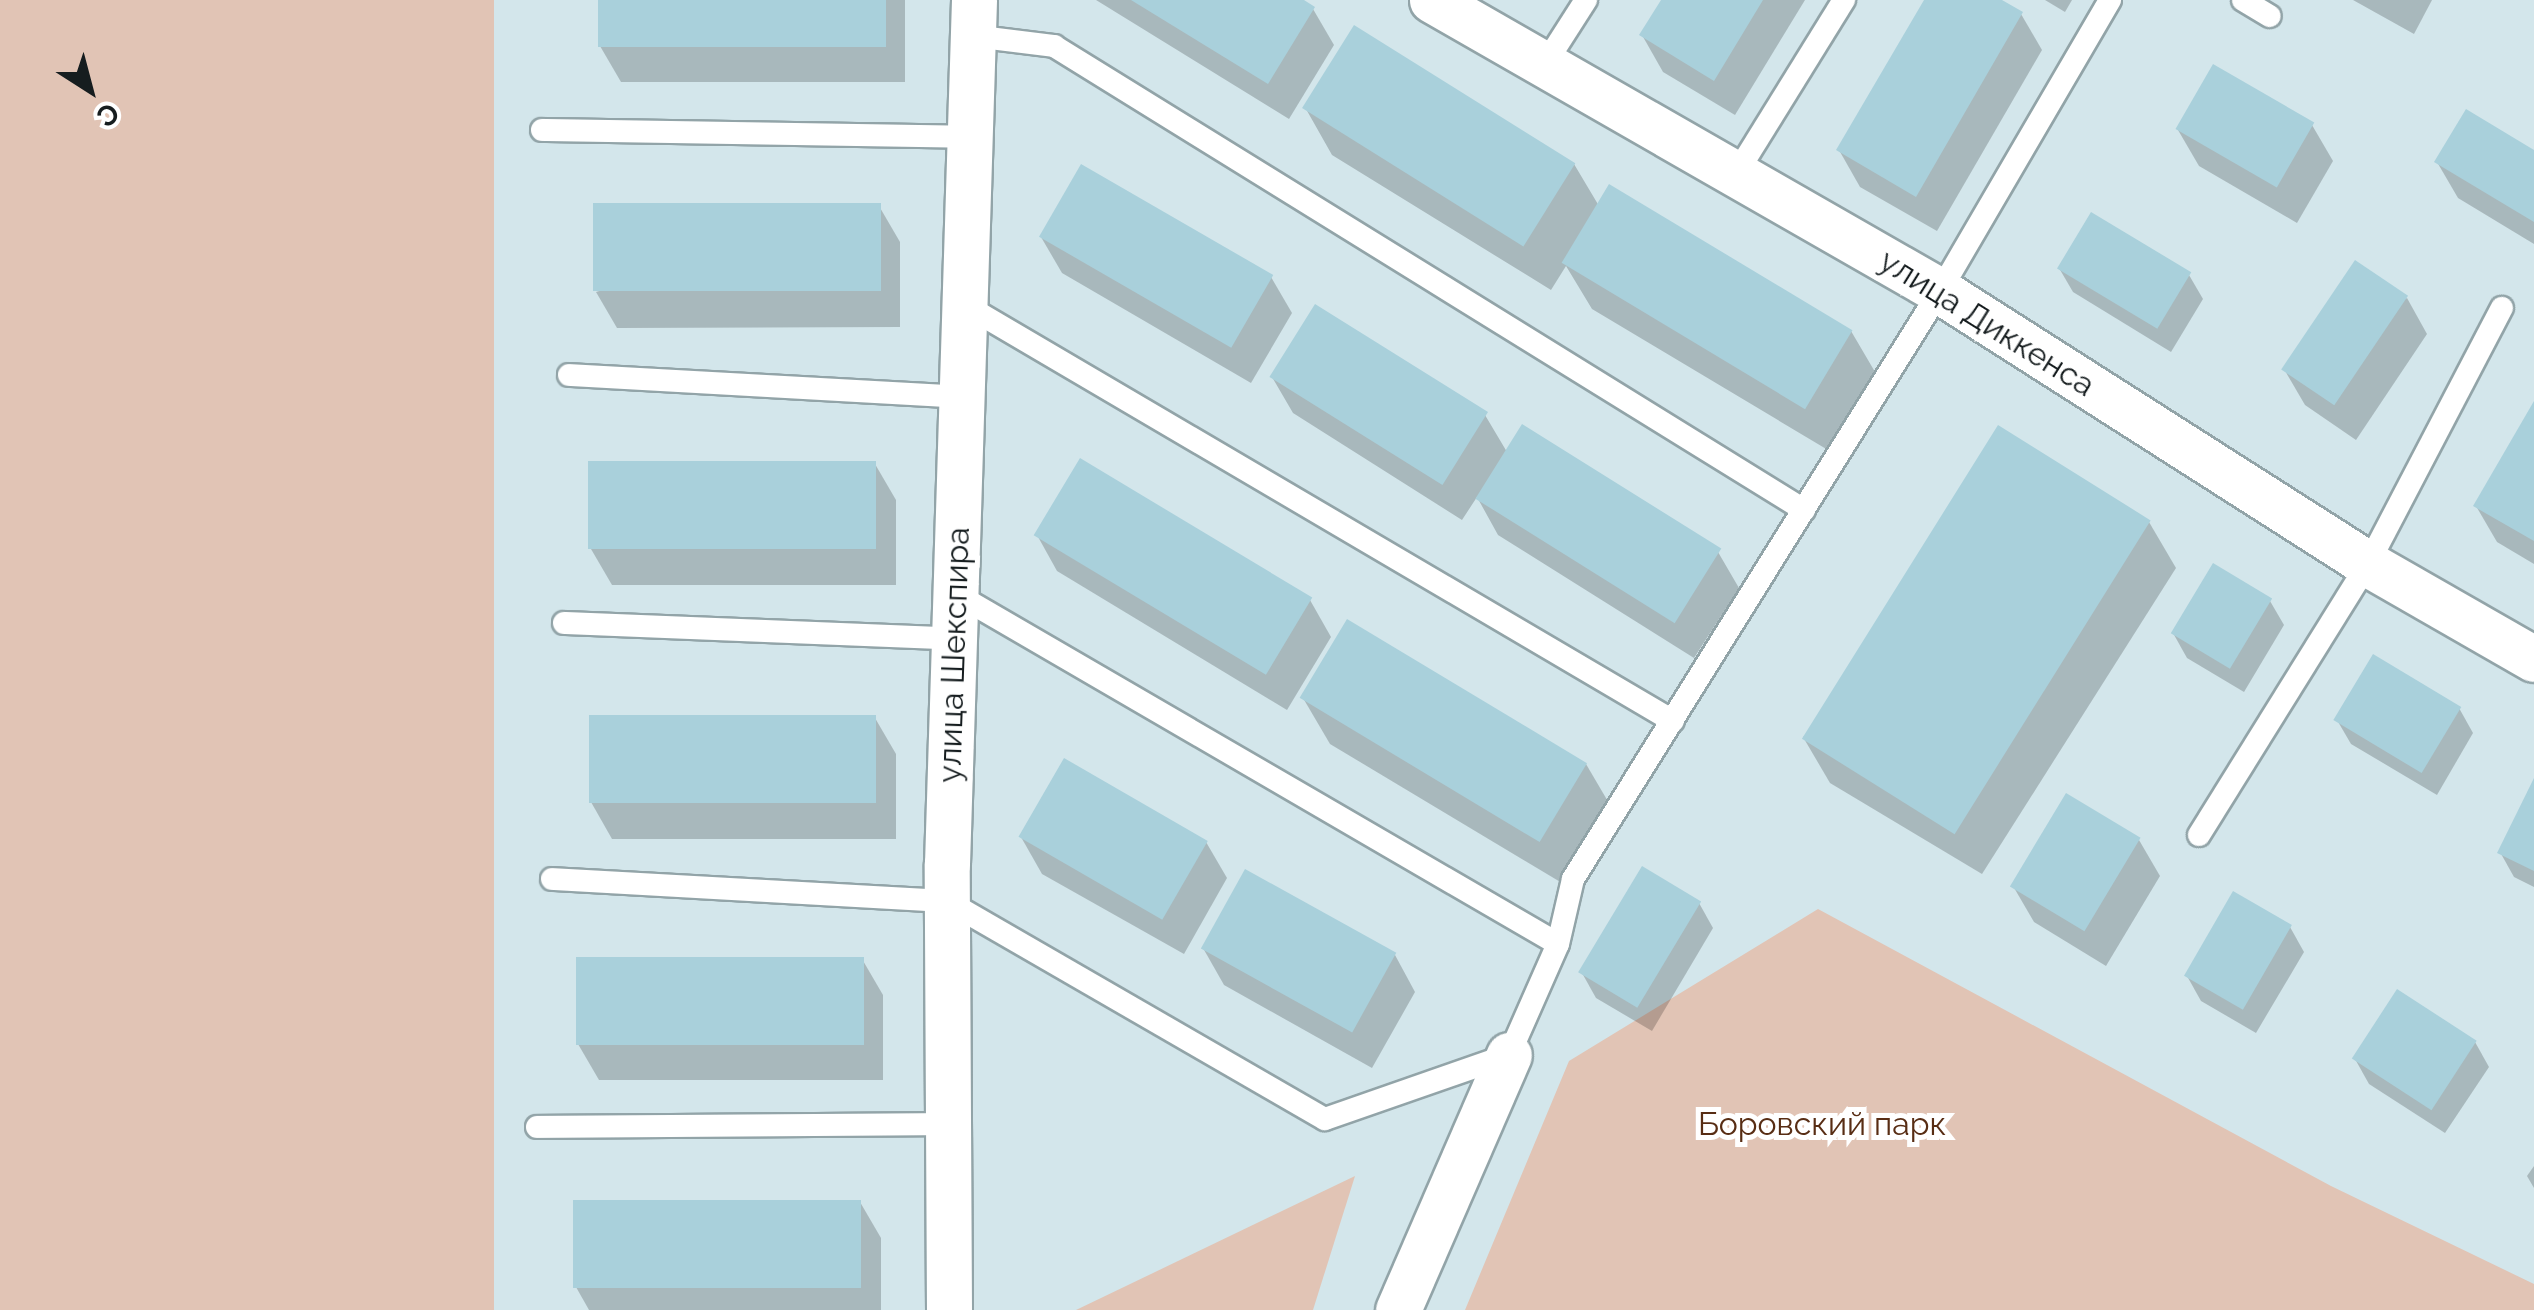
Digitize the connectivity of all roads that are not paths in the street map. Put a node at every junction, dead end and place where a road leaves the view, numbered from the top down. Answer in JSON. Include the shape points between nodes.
{"nodes":[{"id":1,"x":1432,"y":0,"type":"edge"},
{"id":2,"x":1586,"y":0,"type":"edge"},
{"id":3,"x":1844,"y":0,"type":"edge"},
{"id":4,"x":2110,"y":0,"type":"edge"},
{"id":5,"x":2243,"y":0,"type":"edge"},
{"id":6,"x":2270,"y":16,"type":"dead end"},
{"id":7,"x":974,"y":18,"type":"edge"},
{"id":8,"x":1545,"y":64,"type":"junction"},
{"id":9,"x":542,"y":130,"type":"dead end"},
{"id":10,"x":970,"y":137,"type":"junction"},
{"id":11,"x":1736,"y":174,"type":"junction"},
{"id":12,"x":1940,"y":290,"type":"junction"},
{"id":13,"x":965,"y":305,"type":"junction"},
{"id":14,"x":2502,"y":308,"type":"dead end"},
{"id":15,"x":570,"y":375,"type":"dead end"},
{"id":16,"x":962,"y":398,"type":"junction"},
{"id":17,"x":1804,"y":510,"type":"junction"},
{"id":18,"x":2368,"y":564,"type":"junction"},
{"id":19,"x":956,"y":594,"type":"junction"},
{"id":20,"x":564,"y":623,"type":"dead end"},
{"id":21,"x":954,"y":639,"type":"junction"},
{"id":22,"x":2534,"y":659,"type":"edge"},
{"id":23,"x":1673,"y":720,"type":"junction"},
{"id":24,"x":2198,"y":835,"type":"dead end"},
{"id":25,"x":552,"y":879,"type":"dead end"},
{"id":26,"x":947,"y":900,"type":"junction"},
{"id":27,"x":1558,"y":944,"type":"junction"},
{"id":28,"x":1508,"y":1055,"type":"junction"},
{"id":29,"x":948,"y":1124,"type":"junction"},
{"id":30,"x":538,"y":1127,"type":"dead end"},
{"id":31,"x":949,"y":1310,"type":"edge"},
{"id":32,"x":1398,"y":1310,"type":"edge"}],
"edges":[{"from":1,"to":8,"type":"street","name":"улица Диккенса"},
{"from":2,"to":8,"type":"lane"},
{"from":3,"to":11,"type":"lane"},
{"from":4,"to":12,"type":"lane"},
{"from":5,"to":6,"type":"lane"},
{"from":7,"to":10,"type":"street","name":"улица Шекспира"},
{"from":7,"to":17,"type":"lane","via":[[1054,46]]},
{"from":8,"to":11,"type":"street","name":"улица Диккенса"},
{"from":9,"to":10,"type":"lane"},
{"from":10,"to":13,"type":"street","name":"улица Шекспира"},
{"from":11,"to":12,"type":"street","name":"улица Диккенса"},
{"from":12,"to":17,"type":"lane"},
{"from":12,"to":18,"type":"street","name":"улица Диккенса"},
{"from":13,"to":16,"type":"street","name":"улица Шекспира"},
{"from":13,"to":23,"type":"lane"},
{"from":14,"to":18,"type":"lane"},
{"from":15,"to":16,"type":"lane"},
{"from":16,"to":19,"type":"street","name":"улица Шекспира"},
{"from":17,"to":23,"type":"lane"},
{"from":18,"to":22,"type":"street","name":"улица Диккенса"},
{"from":18,"to":24,"type":"lane"},
{"from":19,"to":21,"type":"street","name":"улица Шекспира"},
{"from":19,"to":27,"type":"lane"},
{"from":20,"to":21,"type":"lane"},
{"from":21,"to":26,"type":"street","name":"улица Шекспира"},
{"from":23,"to":27,"type":"lane","via":[[1574,879]]},
{"from":25,"to":26,"type":"lane"},
{"from":26,"to":28,"type":"lane","via":[[1325,1119]]},
{"from":26,"to":29,"type":"street","name":"улица Шекспира"},
{"from":27,"to":28,"type":"lane"},
{"from":28,"to":32,"type":"street"},
{"from":29,"to":30,"type":"lane"},
{"from":29,"to":31,"type":"street","name":"улица Шекспира"}]}
